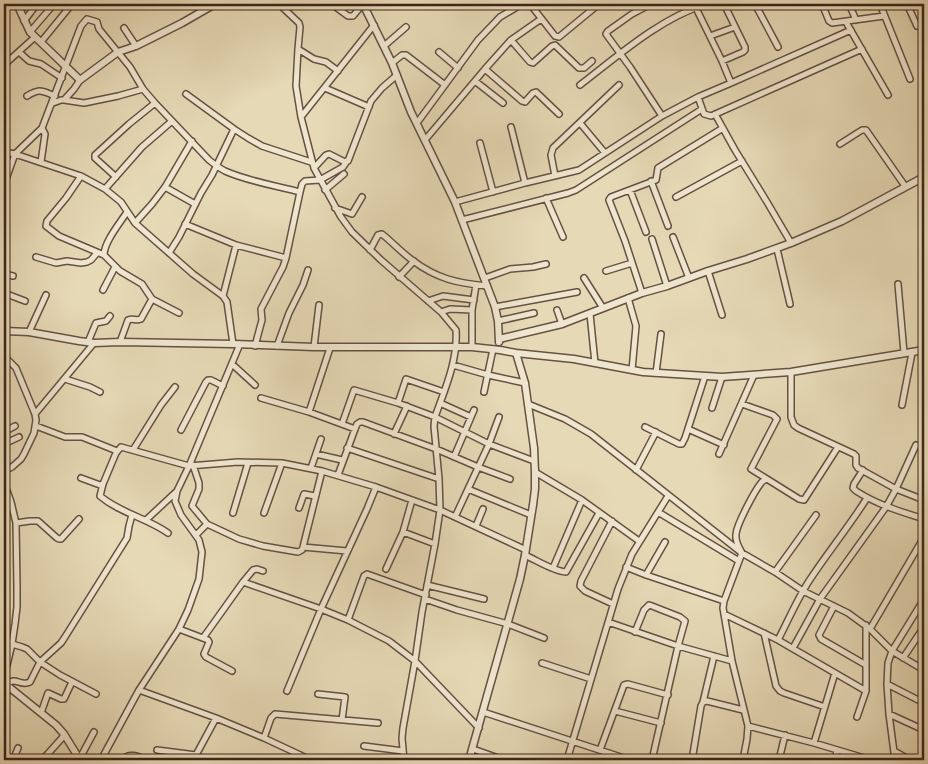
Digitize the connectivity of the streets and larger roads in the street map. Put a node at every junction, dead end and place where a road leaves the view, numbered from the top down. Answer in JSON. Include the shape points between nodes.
{"nodes":[{"id":1,"x":7,"y":4,"type":"edge"},
{"id":2,"x":17,"y":4,"type":"edge"},
{"id":3,"x":37,"y":4,"type":"edge"},
{"id":4,"x":54,"y":4,"type":"edge"},
{"id":5,"x":72,"y":4,"type":"edge"},
{"id":6,"x":215,"y":4,"type":"edge"},
{"id":7,"x":279,"y":4,"type":"edge"},
{"id":8,"x":363,"y":4,"type":"edge"},
{"id":9,"x":522,"y":4,"type":"edge"},
{"id":10,"x":530,"y":4,"type":"edge"},
{"id":11,"x":599,"y":4,"type":"edge"},
{"id":12,"x":651,"y":4,"type":"edge"},
{"id":13,"x":706,"y":4,"type":"edge"},
{"id":14,"x":724,"y":4,"type":"edge"},
{"id":15,"x":755,"y":4,"type":"edge"},
{"id":16,"x":822,"y":4,"type":"edge"},
{"id":17,"x":849,"y":4,"type":"edge"},
{"id":18,"x":880,"y":4,"type":"edge"},
{"id":19,"x":907,"y":4,"type":"edge"},
{"id":20,"x":694,"y":5,"type":"edge"},
{"id":21,"x":328,"y":6,"type":"dead end"},
{"id":22,"x":4,"y":9,"type":"edge"},
{"id":23,"x":884,"y":16,"type":"junction"},
{"id":24,"x":541,"y":18,"type":"junction"},
{"id":25,"x":24,"y":20,"type":"junction"},
{"id":26,"x":856,"y":20,"type":"junction"},
{"id":27,"x":846,"y":22,"type":"junction"},
{"id":28,"x":374,"y":25,"type":"junction"},
{"id":29,"x":917,"y":26,"type":"dead end"},
{"id":30,"x":406,"y":27,"type":"dead end"},
{"id":31,"x":735,"y":27,"type":"junction"},
{"id":32,"x":124,"y":28,"type":"dead end"},
{"id":33,"x":851,"y":30,"type":"junction"},
{"id":34,"x":30,"y":32,"type":"junction"},
{"id":35,"x":710,"y":36,"type":"junction"},
{"id":36,"x":38,"y":40,"type":"junction"},
{"id":37,"x":512,"y":40,"type":"junction"},
{"id":38,"x":136,"y":46,"type":"junction"},
{"id":39,"x":384,"y":46,"type":"junction"},
{"id":40,"x":778,"y":47,"type":"dead end"},
{"id":41,"x":298,"y":49,"type":"junction"},
{"id":42,"x":862,"y":49,"type":"junction"},
{"id":43,"x":19,"y":52,"type":"junction"},
{"id":44,"x":118,"y":52,"type":"junction"},
{"id":45,"x":439,"y":52,"type":"dead end"},
{"id":46,"x":620,"y":54,"type":"junction"},
{"id":47,"x":592,"y":60,"type":"dead end"},
{"id":48,"x":722,"y":61,"type":"junction"},
{"id":49,"x":392,"y":63,"type":"junction"},
{"id":50,"x":4,"y":65,"type":"edge"},
{"id":51,"x":66,"y":66,"type":"junction"},
{"id":52,"x":458,"y":68,"type":"junction"},
{"id":53,"x":484,"y":69,"type":"junction"},
{"id":54,"x":338,"y":71,"type":"junction"},
{"id":55,"x":397,"y":75,"type":"junction"},
{"id":56,"x":62,"y":78,"type":"junction"},
{"id":57,"x":910,"y":79,"type":"dead end"},
{"id":58,"x":80,"y":80,"type":"junction"},
{"id":59,"x":475,"y":81,"type":"junction"},
{"id":60,"x":731,"y":83,"type":"junction"},
{"id":61,"x":445,"y":85,"type":"junction"},
{"id":62,"x":580,"y":85,"type":"dead end"},
{"id":63,"x":618,"y":85,"type":"dead end"},
{"id":64,"x":325,"y":88,"type":"junction"},
{"id":65,"x":143,"y":89,"type":"junction"},
{"id":66,"x":186,"y":94,"type":"dead end"},
{"id":67,"x":888,"y":95,"type":"dead end"},
{"id":68,"x":27,"y":96,"type":"dead end"},
{"id":69,"x":55,"y":96,"type":"junction"},
{"id":70,"x":698,"y":97,"type":"junction"},
{"id":71,"x":64,"y":100,"type":"junction"},
{"id":72,"x":53,"y":103,"type":"junction"},
{"id":73,"x":155,"y":103,"type":"junction"},
{"id":74,"x":503,"y":103,"type":"dead end"},
{"id":75,"x":369,"y":107,"type":"junction"},
{"id":76,"x":702,"y":109,"type":"junction"},
{"id":77,"x":559,"y":114,"type":"dead end"},
{"id":78,"x":715,"y":114,"type":"junction"},
{"id":79,"x":662,"y":116,"type":"junction"},
{"id":80,"x":301,"y":117,"type":"junction"},
{"id":81,"x":172,"y":121,"type":"junction"},
{"id":82,"x":417,"y":123,"type":"junction"},
{"id":83,"x":580,"y":123,"type":"junction"},
{"id":84,"x":510,"y":127,"type":"dead end"},
{"id":85,"x":42,"y":128,"type":"junction"},
{"id":86,"x":723,"y":128,"type":"junction"},
{"id":87,"x":234,"y":129,"type":"junction"},
{"id":88,"x":425,"y":140,"type":"junction"},
{"id":89,"x":192,"y":141,"type":"junction"},
{"id":90,"x":480,"y":143,"type":"dead end"},
{"id":91,"x":840,"y":144,"type":"dead end"},
{"id":92,"x":4,"y":152,"type":"edge"},
{"id":93,"x":605,"y":153,"type":"junction"},
{"id":94,"x":15,"y":154,"type":"junction"},
{"id":95,"x":347,"y":161,"type":"junction"},
{"id":96,"x":742,"y":161,"type":"junction"},
{"id":97,"x":41,"y":162,"type":"junction"},
{"id":98,"x":311,"y":162,"type":"junction"},
{"id":99,"x":216,"y":166,"type":"junction"},
{"id":100,"x":314,"y":168,"type":"junction"},
{"id":101,"x":344,"y":174,"type":"dead end"},
{"id":102,"x":81,"y":176,"type":"junction"},
{"id":103,"x":555,"y":176,"type":"junction"},
{"id":104,"x":116,"y":177,"type":"junction"},
{"id":105,"x":924,"y":177,"type":"edge"},
{"id":106,"x":320,"y":180,"type":"junction"},
{"id":107,"x":651,"y":181,"type":"junction"},
{"id":108,"x":525,"y":183,"type":"junction"},
{"id":109,"x":4,"y":185,"type":"edge"},
{"id":110,"x":905,"y":186,"type":"junction"},
{"id":111,"x":165,"y":187,"type":"junction"},
{"id":112,"x":105,"y":189,"type":"junction"},
{"id":113,"x":325,"y":190,"type":"junction"},
{"id":114,"x":630,"y":190,"type":"junction"},
{"id":115,"x":300,"y":192,"type":"junction"},
{"id":116,"x":493,"y":192,"type":"junction"},
{"id":117,"x":362,"y":197,"type":"dead end"},
{"id":118,"x":676,"y":197,"type":"dead end"},
{"id":119,"x":546,"y":198,"type":"junction"},
{"id":120,"x":455,"y":202,"type":"junction"},
{"id":121,"x":195,"y":204,"type":"junction"},
{"id":122,"x":335,"y":208,"type":"junction"},
{"id":123,"x":127,"y":212,"type":"junction"},
{"id":124,"x":462,"y":220,"type":"junction"},
{"id":125,"x":135,"y":223,"type":"junction"},
{"id":126,"x":185,"y":224,"type":"junction"},
{"id":127,"x":668,"y":226,"type":"dead end"},
{"id":128,"x":646,"y":232,"type":"dead end"},
{"id":129,"x":563,"y":237,"type":"dead end"},
{"id":130,"x":673,"y":237,"type":"dead end"},
{"id":131,"x":652,"y":239,"type":"dead end"},
{"id":132,"x":791,"y":243,"type":"junction"},
{"id":133,"x":236,"y":245,"type":"junction"},
{"id":134,"x":777,"y":248,"type":"junction"},
{"id":135,"x":370,"y":250,"type":"junction"},
{"id":136,"x":168,"y":252,"type":"junction"},
{"id":137,"x":97,"y":253,"type":"junction"},
{"id":138,"x":104,"y":255,"type":"junction"},
{"id":139,"x":36,"y":257,"type":"dead end"},
{"id":140,"x":286,"y":258,"type":"junction"},
{"id":141,"x":414,"y":261,"type":"junction"},
{"id":142,"x":546,"y":264,"type":"dead end"},
{"id":143,"x":632,"y":264,"type":"junction"},
{"id":144,"x":115,"y":267,"type":"junction"},
{"id":145,"x":308,"y":270,"type":"dead end"},
{"id":146,"x":606,"y":271,"type":"dead end"},
{"id":147,"x":708,"y":271,"type":"junction"},
{"id":148,"x":4,"y":274,"type":"edge"},
{"id":149,"x":13,"y":276,"type":"dead end"},
{"id":150,"x":399,"y":276,"type":"junction"},
{"id":151,"x":484,"y":278,"type":"junction"},
{"id":152,"x":584,"y":278,"type":"dead end"},
{"id":153,"x":689,"y":278,"type":"junction"},
{"id":154,"x":898,"y":284,"type":"dead end"},
{"id":155,"x":476,"y":285,"type":"junction"},
{"id":156,"x":487,"y":286,"type":"junction"},
{"id":157,"x":667,"y":286,"type":"junction"},
{"id":158,"x":103,"y":290,"type":"dead end"},
{"id":159,"x":577,"y":292,"type":"dead end"},
{"id":160,"x":4,"y":293,"type":"edge"},
{"id":161,"x":642,"y":293,"type":"junction"},
{"id":162,"x":46,"y":295,"type":"dead end"},
{"id":163,"x":223,"y":296,"type":"junction"},
{"id":164,"x":628,"y":298,"type":"junction"},
{"id":165,"x":152,"y":299,"type":"junction"},
{"id":166,"x":474,"y":300,"type":"junction"},
{"id":167,"x":26,"y":301,"type":"dead end"},
{"id":168,"x":428,"y":301,"type":"junction"},
{"id":169,"x":790,"y":304,"type":"dead end"},
{"id":170,"x":319,"y":305,"type":"dead end"},
{"id":171,"x":495,"y":307,"type":"junction"},
{"id":172,"x":603,"y":308,"type":"junction"},
{"id":173,"x":472,"y":310,"type":"junction"},
{"id":174,"x":557,"y":310,"type":"dead end"},
{"id":175,"x":441,"y":312,"type":"junction"},
{"id":176,"x":179,"y":313,"type":"dead end"},
{"id":177,"x":534,"y":314,"type":"dead end"},
{"id":178,"x":590,"y":314,"type":"junction"},
{"id":179,"x":722,"y":315,"type":"dead end"},
{"id":180,"x":110,"y":316,"type":"dead end"},
{"id":181,"x":498,"y":321,"type":"junction"},
{"id":182,"x":562,"y":324,"type":"junction"},
{"id":183,"x":4,"y":331,"type":"edge"},
{"id":184,"x":29,"y":332,"type":"junction"},
{"id":185,"x":661,"y":334,"type":"dead end"},
{"id":186,"x":499,"y":339,"type":"junction"},
{"id":187,"x":120,"y":342,"type":"junction"},
{"id":188,"x":91,"y":343,"type":"junction"},
{"id":189,"x":233,"y":344,"type":"junction"},
{"id":190,"x":240,"y":344,"type":"junction"},
{"id":191,"x":256,"y":346,"type":"junction"},
{"id":192,"x":277,"y":346,"type":"junction"},
{"id":193,"x":456,"y":347,"type":"junction"},
{"id":194,"x":472,"y":347,"type":"junction"},
{"id":195,"x":314,"y":348,"type":"junction"},
{"id":196,"x":330,"y":348,"type":"junction"},
{"id":197,"x":497,"y":349,"type":"junction"},
{"id":198,"x":924,"y":350,"type":"edge"},
{"id":199,"x":516,"y":353,"type":"junction"},
{"id":200,"x":904,"y":353,"type":"junction"},
{"id":201,"x":912,"y":353,"type":"junction"},
{"id":202,"x":4,"y":360,"type":"edge"},
{"id":203,"x":595,"y":363,"type":"junction"},
{"id":204,"x":232,"y":364,"type":"junction"},
{"id":205,"x":453,"y":365,"type":"junction"},
{"id":206,"x":632,"y":370,"type":"junction"},
{"id":207,"x":791,"y":372,"type":"junction"},
{"id":208,"x":656,"y":373,"type":"junction"},
{"id":209,"x":488,"y":375,"type":"junction"},
{"id":210,"x":754,"y":375,"type":"junction"},
{"id":211,"x":705,"y":376,"type":"junction"},
{"id":212,"x":722,"y":377,"type":"junction"},
{"id":213,"x":65,"y":380,"type":"junction"},
{"id":214,"x":525,"y":383,"type":"junction"},
{"id":215,"x":256,"y":385,"type":"dead end"},
{"id":216,"x":224,"y":386,"type":"junction"},
{"id":217,"x":174,"y":387,"type":"dead end"},
{"id":218,"x":100,"y":392,"type":"dead end"},
{"id":219,"x":444,"y":392,"type":"junction"},
{"id":220,"x":484,"y":392,"type":"dead end"},
{"id":221,"x":261,"y":398,"type":"dead end"},
{"id":222,"x":398,"y":403,"type":"junction"},
{"id":223,"x":440,"y":403,"type":"junction"},
{"id":224,"x":528,"y":404,"type":"junction"},
{"id":225,"x":742,"y":404,"type":"junction"},
{"id":226,"x":902,"y":405,"type":"dead end"},
{"id":227,"x":406,"y":406,"type":"junction"},
{"id":228,"x":712,"y":408,"type":"dead end"},
{"id":229,"x":474,"y":410,"type":"dead end"},
{"id":230,"x":309,"y":412,"type":"junction"},
{"id":231,"x":36,"y":414,"type":"junction"},
{"id":232,"x":435,"y":417,"type":"junction"},
{"id":233,"x":472,"y":417,"type":"junction"},
{"id":234,"x":499,"y":417,"type":"dead end"},
{"id":235,"x":342,"y":424,"type":"junction"},
{"id":236,"x":15,"y":426,"type":"dead end"},
{"id":237,"x":36,"y":426,"type":"junction"},
{"id":238,"x":645,"y":427,"type":"dead end"},
{"id":239,"x":355,"y":429,"type":"junction"},
{"id":240,"x":688,"y":429,"type":"junction"},
{"id":241,"x":181,"y":430,"type":"dead end"},
{"id":242,"x":466,"y":431,"type":"junction"},
{"id":243,"x":4,"y":432,"type":"edge"},
{"id":244,"x":656,"y":432,"type":"junction"},
{"id":245,"x":394,"y":434,"type":"junction"},
{"id":246,"x":20,"y":437,"type":"dead end"},
{"id":247,"x":321,"y":439,"type":"dead end"},
{"id":248,"x":4,"y":444,"type":"edge"},
{"id":249,"x":489,"y":444,"type":"junction"},
{"id":250,"x":724,"y":445,"type":"junction"},
{"id":251,"x":916,"y":445,"type":"dead end"},
{"id":252,"x":838,"y":447,"type":"junction"},
{"id":253,"x":347,"y":448,"type":"junction"},
{"id":254,"x":436,"y":449,"type":"junction"},
{"id":255,"x":133,"y":450,"type":"junction"},
{"id":256,"x":117,"y":451,"type":"junction"},
{"id":257,"x":316,"y":454,"type":"junction"},
{"id":258,"x":720,"y":454,"type":"dead end"},
{"id":259,"x":454,"y":457,"type":"junction"},
{"id":260,"x":342,"y":460,"type":"junction"},
{"id":261,"x":534,"y":461,"type":"junction"},
{"id":262,"x":248,"y":462,"type":"junction"},
{"id":263,"x":282,"y":463,"type":"junction"},
{"id":264,"x":191,"y":465,"type":"junction"},
{"id":265,"x":311,"y":468,"type":"junction"},
{"id":266,"x":478,"y":468,"type":"junction"},
{"id":267,"x":322,"y":470,"type":"junction"},
{"id":268,"x":636,"y":470,"type":"junction"},
{"id":269,"x":863,"y":470,"type":"junction"},
{"id":270,"x":4,"y":471,"type":"edge"},
{"id":271,"x":535,"y":472,"type":"junction"},
{"id":272,"x":338,"y":475,"type":"junction"},
{"id":273,"x":81,"y":478,"type":"dead end"},
{"id":274,"x":439,"y":479,"type":"junction"},
{"id":275,"x":510,"y":479,"type":"dead end"},
{"id":276,"x":768,"y":479,"type":"junction"},
{"id":277,"x":4,"y":482,"type":"edge"},
{"id":278,"x":104,"y":484,"type":"junction"},
{"id":279,"x":376,"y":487,"type":"junction"},
{"id":280,"x":468,"y":488,"type":"junction"},
{"id":281,"x":896,"y":489,"type":"junction"},
{"id":282,"x":177,"y":491,"type":"junction"},
{"id":283,"x":315,"y":496,"type":"junction"},
{"id":284,"x":668,"y":496,"type":"junction"},
{"id":285,"x":867,"y":498,"type":"junction"},
{"id":286,"x":412,"y":500,"type":"junction"},
{"id":287,"x":582,"y":500,"type":"junction"},
{"id":288,"x":924,"y":500,"type":"edge"},
{"id":289,"x":11,"y":502,"type":"junction"},
{"id":290,"x":4,"y":505,"type":"edge"},
{"id":291,"x":886,"y":507,"type":"junction"},
{"id":292,"x":299,"y":508,"type":"dead end"},
{"id":293,"x":483,"y":509,"type":"dead end"},
{"id":294,"x":440,"y":510,"type":"junction"},
{"id":295,"x":658,"y":512,"type":"junction"},
{"id":296,"x":233,"y":513,"type":"dead end"},
{"id":297,"x":264,"y":513,"type":"dead end"},
{"id":298,"x":599,"y":513,"type":"junction"},
{"id":299,"x":132,"y":515,"type":"junction"},
{"id":300,"x":531,"y":515,"type":"junction"},
{"id":301,"x":816,"y":515,"type":"dead end"},
{"id":302,"x":455,"y":517,"type":"junction"},
{"id":303,"x":79,"y":518,"type":"dead end"},
{"id":304,"x":924,"y":519,"type":"edge"},
{"id":305,"x":146,"y":520,"type":"junction"},
{"id":306,"x":612,"y":521,"type":"junction"},
{"id":307,"x":16,"y":523,"type":"junction"},
{"id":308,"x":206,"y":524,"type":"junction"},
{"id":309,"x":476,"y":526,"type":"junction"},
{"id":310,"x":403,"y":532,"type":"junction"},
{"id":311,"x":168,"y":533,"type":"dead end"},
{"id":312,"x":196,"y":535,"type":"junction"},
{"id":313,"x":924,"y":537,"type":"edge"},
{"id":314,"x":639,"y":541,"type":"junction"},
{"id":315,"x":665,"y":542,"type":"dead end"},
{"id":316,"x":435,"y":544,"type":"junction"},
{"id":317,"x":303,"y":547,"type":"junction"},
{"id":318,"x":347,"y":551,"type":"junction"},
{"id":319,"x":526,"y":552,"type":"junction"},
{"id":320,"x":742,"y":553,"type":"junction"},
{"id":321,"x":739,"y":561,"type":"junction"},
{"id":322,"x":626,"y":567,"type":"junction"},
{"id":323,"x":553,"y":568,"type":"junction"},
{"id":324,"x":386,"y":569,"type":"dead end"},
{"id":325,"x":263,"y":571,"type":"dead end"},
{"id":326,"x":774,"y":572,"type":"junction"},
{"id":327,"x":646,"y":575,"type":"junction"},
{"id":328,"x":243,"y":582,"type":"junction"},
{"id":329,"x":427,"y":584,"type":"junction"},
{"id":330,"x":803,"y":590,"type":"junction"},
{"id":331,"x":425,"y":597,"type":"junction"},
{"id":332,"x":484,"y":599,"type":"dead end"},
{"id":333,"x":820,"y":599,"type":"junction"},
{"id":334,"x":924,"y":599,"type":"edge"},
{"id":335,"x":724,"y":600,"type":"junction"},
{"id":336,"x":613,"y":604,"type":"junction"},
{"id":337,"x":834,"y":606,"type":"junction"},
{"id":338,"x":321,"y":609,"type":"junction"},
{"id":339,"x":918,"y":610,"type":"junction"},
{"id":340,"x":724,"y":614,"type":"junction"},
{"id":341,"x":924,"y":614,"type":"edge"},
{"id":342,"x":348,"y":620,"type":"junction"},
{"id":343,"x":608,"y":622,"type":"junction"},
{"id":344,"x":508,"y":624,"type":"junction"},
{"id":345,"x":868,"y":627,"type":"junction"},
{"id":346,"x":924,"y":627,"type":"edge"},
{"id":347,"x":180,"y":629,"type":"junction"},
{"id":348,"x":635,"y":632,"type":"junction"},
{"id":349,"x":764,"y":633,"type":"junction"},
{"id":350,"x":203,"y":638,"type":"junction"},
{"id":351,"x":544,"y":638,"type":"dead end"},
{"id":352,"x":778,"y":640,"type":"junction"},
{"id":353,"x":12,"y":644,"type":"junction"},
{"id":354,"x":678,"y":646,"type":"junction"},
{"id":355,"x":793,"y":648,"type":"junction"},
{"id":356,"x":892,"y":651,"type":"junction"},
{"id":357,"x":714,"y":656,"type":"junction"},
{"id":358,"x":903,"y":658,"type":"junction"},
{"id":359,"x":415,"y":661,"type":"junction"},
{"id":360,"x":732,"y":661,"type":"junction"},
{"id":361,"x":40,"y":662,"type":"junction"},
{"id":362,"x":542,"y":663,"type":"dead end"},
{"id":363,"x":866,"y":665,"type":"junction"},
{"id":364,"x":923,"y":668,"type":"edge"},
{"id":365,"x":232,"y":671,"type":"dead end"},
{"id":366,"x":834,"y":673,"type":"junction"},
{"id":367,"x":4,"y":678,"type":"edge"},
{"id":368,"x":591,"y":679,"type":"junction"},
{"id":369,"x":72,"y":682,"type":"junction"},
{"id":370,"x":887,"y":684,"type":"junction"},
{"id":371,"x":139,"y":690,"type":"junction"},
{"id":372,"x":287,"y":691,"type":"dead end"},
{"id":373,"x":866,"y":691,"type":"junction"},
{"id":374,"x":4,"y":693,"type":"edge"},
{"id":375,"x":96,"y":694,"type":"dead end"},
{"id":376,"x":318,"y":694,"type":"dead end"},
{"id":377,"x":668,"y":695,"type":"junction"},
{"id":378,"x":703,"y":702,"type":"junction"},
{"id":379,"x":924,"y":703,"type":"edge"},
{"id":380,"x":825,"y":707,"type":"junction"},
{"id":381,"x":743,"y":710,"type":"junction"},
{"id":382,"x":615,"y":711,"type":"junction"},
{"id":383,"x":484,"y":712,"type":"junction"},
{"id":384,"x":41,"y":713,"type":"junction"},
{"id":385,"x":889,"y":714,"type":"junction"},
{"id":386,"x":857,"y":717,"type":"dead end"},
{"id":387,"x":216,"y":718,"type":"junction"},
{"id":388,"x":342,"y":720,"type":"junction"},
{"id":389,"x":661,"y":722,"type":"junction"},
{"id":390,"x":378,"y":723,"type":"dead end"},
{"id":391,"x":748,"y":726,"type":"junction"},
{"id":392,"x":479,"y":728,"type":"junction"},
{"id":393,"x":924,"y":730,"type":"edge"},
{"id":394,"x":94,"y":732,"type":"dead end"},
{"id":395,"x":64,"y":734,"type":"junction"},
{"id":396,"x":785,"y":735,"type":"junction"},
{"id":397,"x":264,"y":738,"type":"junction"},
{"id":398,"x":573,"y":742,"type":"junction"},
{"id":399,"x":814,"y":743,"type":"junction"},
{"id":400,"x":364,"y":746,"type":"dead end"},
{"id":401,"x":18,"y":748,"type":"dead end"},
{"id":402,"x":473,"y":749,"type":"junction"},
{"id":403,"x":157,"y":750,"type":"dead end"},
{"id":404,"x":600,"y":750,"type":"junction"},
{"id":405,"x":837,"y":750,"type":"junction"},
{"id":406,"x":404,"y":751,"type":"junction"},
{"id":407,"x":894,"y":751,"type":"junction"},
{"id":408,"x":45,"y":757,"type":"dead end"},
{"id":409,"x":195,"y":758,"type":"edge"},
{"id":410,"x":80,"y":759,"type":"edge"},
{"id":411,"x":864,"y":759,"type":"edge"},
{"id":412,"x":13,"y":760,"type":"edge"},
{"id":413,"x":101,"y":760,"type":"edge"},
{"id":414,"x":122,"y":760,"type":"edge"},
{"id":415,"x":146,"y":760,"type":"edge"},
{"id":416,"x":311,"y":760,"type":"edge"},
{"id":417,"x":404,"y":760,"type":"edge"},
{"id":418,"x":469,"y":760,"type":"edge"},
{"id":419,"x":504,"y":760,"type":"edge"},
{"id":420,"x":567,"y":760,"type":"edge"},
{"id":421,"x":630,"y":760,"type":"edge"},
{"id":422,"x":652,"y":760,"type":"edge"},
{"id":423,"x":692,"y":760,"type":"edge"},
{"id":424,"x":743,"y":760,"type":"edge"},
{"id":425,"x":779,"y":760,"type":"edge"},
{"id":426,"x":835,"y":760,"type":"edge"},
{"id":427,"x":871,"y":760,"type":"edge"},
{"id":428,"x":896,"y":760,"type":"edge"},
{"id":429,"x":910,"y":760,"type":"edge"}],
"edges":[{"from":1,"to":22,"type":"street"},
{"from":2,"to":25,"type":"street"},
{"from":3,"to":25,"type":"street"},
{"from":4,"to":34,"type":"street"},
{"from":5,"to":36,"type":"street"},
{"from":6,"to":38,"type":"street"},
{"from":7,"to":41,"type":"street","via":[[300,23]]},
{"from":8,"to":21,"type":"street","via":[[351,17],[333,5]]},
{"from":8,"to":28,"type":"street"},
{"from":9,"to":52,"type":"street","via":[[500,17],[471,48]]},
{"from":10,"to":24,"type":"street"},
{"from":11,"to":24,"type":"street","via":[[559,37]]},
{"from":12,"to":46,"type":"street","via":[[607,32]]},
{"from":13,"to":20,"type":"street"},
{"from":14,"to":31,"type":"street"},
{"from":15,"to":40,"type":"street"},
{"from":16,"to":27,"type":"street","via":[[830,22]]},
{"from":17,"to":26,"type":"street"},
{"from":18,"to":23,"type":"street"},
{"from":19,"to":29,"type":"street"},
{"from":20,"to":35,"type":"street"},
{"from":20,"to":46,"type":"street"},
{"from":23,"to":26,"type":"street"},
{"from":23,"to":57,"type":"street"},
{"from":24,"to":37,"type":"street"},
{"from":25,"to":34,"type":"street"},
{"from":26,"to":27,"type":"street"},
{"from":27,"to":33,"type":"street"},
{"from":28,"to":39,"type":"street"},
{"from":28,"to":54,"type":"street"},
{"from":30,"to":39,"type":"street"},
{"from":31,"to":35,"type":"street"},
{"from":31,"to":48,"type":"street","via":[[745,50]]},
{"from":32,"to":38,"type":"street"},
{"from":33,"to":42,"type":"street"},
{"from":33,"to":60,"type":"street"},
{"from":34,"to":36,"type":"street"},
{"from":35,"to":48,"type":"street"},
{"from":36,"to":43,"type":"street"},
{"from":36,"to":51,"type":"street"},
{"from":37,"to":47,"type":"street","via":[[533,63],[555,45],[581,69]]},
{"from":37,"to":53,"type":"street"},
{"from":38,"to":44,"type":"street"},
{"from":39,"to":49,"type":"street"},
{"from":41,"to":54,"type":"street"},
{"from":41,"to":80,"type":"street","via":[[296,86]]},
{"from":42,"to":67,"type":"street"},
{"from":42,"to":78,"type":"street"},
{"from":43,"to":50,"type":"street"},
{"from":43,"to":56,"type":"street","via":[[29,61],[41,64]]},
{"from":44,"to":51,"type":"street","via":[[97,22],[87,19]]},
{"from":44,"to":58,"type":"street"},
{"from":44,"to":65,"type":"street"},
{"from":45,"to":52,"type":"street"},
{"from":46,"to":62,"type":"street"},
{"from":46,"to":79,"type":"street"},
{"from":48,"to":60,"type":"street"},
{"from":49,"to":55,"type":"street"},
{"from":49,"to":61,"type":"street","via":[[404,54]]},
{"from":51,"to":56,"type":"street"},
{"from":51,"to":58,"type":"street"},
{"from":52,"to":61,"type":"street"},
{"from":53,"to":59,"type":"street"},
{"from":53,"to":77,"type":"street","via":[[522,101],[525,102],[535,92]]},
{"from":54,"to":64,"type":"street"},
{"from":55,"to":75,"type":"street"},
{"from":55,"to":82,"type":"street"},
{"from":56,"to":69,"type":"street"},
{"from":58,"to":71,"type":"street"},
{"from":59,"to":74,"type":"street"},
{"from":59,"to":88,"type":"street"},
{"from":60,"to":70,"type":"street"},
{"from":61,"to":82,"type":"street"},
{"from":63,"to":83,"type":"street"},
{"from":64,"to":75,"type":"street"},
{"from":64,"to":80,"type":"street"},
{"from":65,"to":71,"type":"street","via":[[84,103]]},
{"from":65,"to":73,"type":"street"},
{"from":66,"to":87,"type":"street"},
{"from":68,"to":69,"type":"street","via":[[40,91]]},
{"from":69,"to":72,"type":"street"},
{"from":70,"to":76,"type":"street"},
{"from":70,"to":79,"type":"street"},
{"from":71,"to":72,"type":"street"},
{"from":72,"to":85,"type":"street"},
{"from":73,"to":81,"type":"street"},
{"from":73,"to":104,"type":"street","via":[[95,156]]},
{"from":75,"to":95,"type":"street"},
{"from":76,"to":78,"type":"street","via":[[708,116]]},
{"from":76,"to":119,"type":"street","via":[[582,186]]},
{"from":78,"to":86,"type":"street"},
{"from":79,"to":93,"type":"street"},
{"from":80,"to":98,"type":"street"},
{"from":81,"to":89,"type":"street"},
{"from":81,"to":104,"type":"street"},
{"from":82,"to":88,"type":"street"},
{"from":83,"to":93,"type":"street"},
{"from":83,"to":103,"type":"street","via":[[551,152]]},
{"from":84,"to":108,"type":"street"},
{"from":85,"to":94,"type":"street"},
{"from":85,"to":97,"type":"street","via":[[46,134]]},
{"from":86,"to":96,"type":"street"},
{"from":86,"to":107,"type":"street","via":[[658,168],[656,180]]},
{"from":87,"to":98,"type":"street","via":[[262,146]]},
{"from":87,"to":99,"type":"street"},
{"from":88,"to":120,"type":"street"},
{"from":89,"to":99,"type":"street"},
{"from":89,"to":111,"type":"street"},
{"from":90,"to":116,"type":"street"},
{"from":91,"to":110,"type":"street","via":[[866,130]]},
{"from":92,"to":94,"type":"street"},
{"from":93,"to":103,"type":"street","via":[[579,170]]},
{"from":94,"to":97,"type":"street"},
{"from":94,"to":109,"type":"street"},
{"from":95,"to":100,"type":"street","via":[[329,154]]},
{"from":95,"to":106,"type":"street"},
{"from":96,"to":118,"type":"street"},
{"from":96,"to":132,"type":"street"},
{"from":97,"to":102,"type":"street"},
{"from":98,"to":100,"type":"street"},
{"from":99,"to":115,"type":"street","via":[[236,175]]},
{"from":99,"to":121,"type":"street"},
{"from":100,"to":106,"type":"street"},
{"from":101,"to":113,"type":"street"},
{"from":102,"to":112,"type":"street"},
{"from":102,"to":137,"type":"street","via":[[46,226],[58,236]]},
{"from":103,"to":108,"type":"street"},
{"from":104,"to":112,"type":"street"},
{"from":105,"to":110,"type":"street"},
{"from":106,"to":113,"type":"street"},
{"from":106,"to":115,"type":"street","via":[[303,182]]},
{"from":107,"to":114,"type":"street"},
{"from":107,"to":127,"type":"street"},
{"from":108,"to":116,"type":"street"},
{"from":110,"to":132,"type":"street","via":[[842,221]]},
{"from":111,"to":121,"type":"street"},
{"from":111,"to":125,"type":"street"},
{"from":112,"to":123,"type":"street","via":[[121,202]]},
{"from":113,"to":122,"type":"street"},
{"from":114,"to":128,"type":"street"},
{"from":114,"to":143,"type":"street","via":[[611,197],[609,202]]},
{"from":115,"to":140,"type":"street"},
{"from":116,"to":120,"type":"street"},
{"from":117,"to":122,"type":"street","via":[[352,214]]},
{"from":119,"to":124,"type":"street"},
{"from":119,"to":129,"type":"street"},
{"from":120,"to":124,"type":"street"},
{"from":121,"to":126,"type":"street"},
{"from":122,"to":135,"type":"street","via":[[345,224]]},
{"from":123,"to":125,"type":"street"},
{"from":123,"to":138,"type":"street"},
{"from":124,"to":151,"type":"street"},
{"from":125,"to":136,"type":"street"},
{"from":126,"to":133,"type":"street"},
{"from":126,"to":136,"type":"street"},
{"from":130,"to":153,"type":"street"},
{"from":131,"to":157,"type":"street"},
{"from":132,"to":134,"type":"street"},
{"from":133,"to":140,"type":"street"},
{"from":133,"to":163,"type":"street"},
{"from":134,"to":147,"type":"street"},
{"from":134,"to":169,"type":"street"},
{"from":135,"to":141,"type":"street","via":[[378,235],[382,234]]},
{"from":135,"to":150,"type":"street"},
{"from":136,"to":163,"type":"street"},
{"from":137,"to":138,"type":"street"},
{"from":137,"to":139,"type":"street","via":[[91,260],[81,263]]},
{"from":138,"to":144,"type":"street"},
{"from":140,"to":191,"type":"street","via":[[261,309]]},
{"from":141,"to":150,"type":"street"},
{"from":141,"to":155,"type":"street","via":[[441,277]]},
{"from":142,"to":151,"type":"street","via":[[510,269]]},
{"from":143,"to":146,"type":"street"},
{"from":143,"to":161,"type":"street"},
{"from":144,"to":158,"type":"street"},
{"from":144,"to":165,"type":"street","via":[[142,284]]},
{"from":145,"to":192,"type":"street"},
{"from":147,"to":153,"type":"street"},
{"from":147,"to":179,"type":"street"},
{"from":148,"to":149,"type":"street"},
{"from":150,"to":168,"type":"street"},
{"from":151,"to":156,"type":"street"},
{"from":152,"to":172,"type":"street"},
{"from":153,"to":157,"type":"street"},
{"from":154,"to":200,"type":"street"},
{"from":155,"to":156,"type":"street"},
{"from":155,"to":166,"type":"street"},
{"from":156,"to":171,"type":"street"},
{"from":157,"to":161,"type":"street"},
{"from":159,"to":171,"type":"street"},
{"from":160,"to":167,"type":"street"},
{"from":161,"to":164,"type":"street"},
{"from":162,"to":184,"type":"street"},
{"from":163,"to":189,"type":"street","via":[[228,306]]},
{"from":164,"to":172,"type":"street"},
{"from":164,"to":206,"type":"street","via":[[636,326]]},
{"from":165,"to":176,"type":"street"},
{"from":165,"to":187,"type":"street","via":[[140,319],[128,320]]},
{"from":166,"to":168,"type":"street","via":[[443,296]]},
{"from":166,"to":173,"type":"street"},
{"from":168,"to":175,"type":"street"},
{"from":170,"to":195,"type":"street"},
{"from":171,"to":181,"type":"street"},
{"from":172,"to":178,"type":"street"},
{"from":173,"to":175,"type":"street"},
{"from":173,"to":194,"type":"street"},
{"from":174,"to":182,"type":"street"},
{"from":175,"to":193,"type":"street","via":[[456,330]]},
{"from":177,"to":181,"type":"street"},
{"from":178,"to":182,"type":"street"},
{"from":178,"to":203,"type":"street"},
{"from":180,"to":188,"type":"street","via":[[106,321],[96,323]]},
{"from":181,"to":186,"type":"street"},
{"from":182,"to":186,"type":"street"},
{"from":183,"to":184,"type":"street"},
{"from":184,"to":188,"type":"street"},
{"from":185,"to":208,"type":"street"},
{"from":186,"to":197,"type":"street"},
{"from":187,"to":188,"type":"street"},
{"from":187,"to":189,"type":"street"},
{"from":188,"to":213,"type":"street"},
{"from":189,"to":190,"type":"street"},
{"from":190,"to":191,"type":"street"},
{"from":190,"to":204,"type":"street"},
{"from":191,"to":192,"type":"street"},
{"from":192,"to":195,"type":"street"},
{"from":193,"to":194,"type":"street"},
{"from":193,"to":196,"type":"street"},
{"from":193,"to":205,"type":"street"},
{"from":194,"to":197,"type":"street"},
{"from":195,"to":196,"type":"street"},
{"from":196,"to":230,"type":"street"},
{"from":197,"to":199,"type":"street"},
{"from":197,"to":209,"type":"street"},
{"from":198,"to":201,"type":"street"},
{"from":199,"to":203,"type":"street"},
{"from":199,"to":214,"type":"street"},
{"from":200,"to":201,"type":"street"},
{"from":200,"to":207,"type":"street"},
{"from":201,"to":226,"type":"street"},
{"from":202,"to":231,"type":"street","via":[[16,368]]},
{"from":203,"to":206,"type":"street"},
{"from":204,"to":215,"type":"street"},
{"from":204,"to":216,"type":"street"},
{"from":205,"to":209,"type":"street"},
{"from":205,"to":219,"type":"street"},
{"from":206,"to":208,"type":"street"},
{"from":207,"to":210,"type":"street"},
{"from":207,"to":252,"type":"street","via":[[790,417],[794,425]]},
{"from":208,"to":211,"type":"street"},
{"from":209,"to":214,"type":"street"},
{"from":209,"to":220,"type":"street"},
{"from":210,"to":212,"type":"street"},
{"from":210,"to":225,"type":"street"},
{"from":211,"to":212,"type":"street"},
{"from":211,"to":240,"type":"street"},
{"from":212,"to":228,"type":"street"},
{"from":213,"to":218,"type":"street"},
{"from":213,"to":231,"type":"street"},
{"from":214,"to":224,"type":"street"},
{"from":216,"to":241,"type":"street","via":[[211,380],[206,382]]},
{"from":216,"to":264,"type":"street"},
{"from":217,"to":255,"type":"street"},
{"from":219,"to":222,"type":"street","via":[[406,379]]},
{"from":219,"to":223,"type":"street"},
{"from":221,"to":230,"type":"street"},
{"from":222,"to":227,"type":"street"},
{"from":222,"to":235,"type":"street","via":[[354,390]]},
{"from":223,"to":232,"type":"street"},
{"from":223,"to":233,"type":"street"},
{"from":224,"to":261,"type":"street"},
{"from":224,"to":268,"type":"street","via":[[579,426]]},
{"from":225,"to":250,"type":"street"},
{"from":225,"to":276,"type":"street","via":[[777,419],[751,469]]},
{"from":227,"to":232,"type":"street"},
{"from":227,"to":245,"type":"street"},
{"from":229,"to":233,"type":"street"},
{"from":230,"to":235,"type":"street"},
{"from":231,"to":237,"type":"street"},
{"from":232,"to":242,"type":"street"},
{"from":232,"to":254,"type":"street"},
{"from":233,"to":242,"type":"street"},
{"from":234,"to":249,"type":"street"},
{"from":235,"to":239,"type":"street"},
{"from":236,"to":243,"type":"street"},
{"from":237,"to":256,"type":"street","via":[[64,436],[82,437]]},
{"from":237,"to":270,"type":"street","via":[[21,459]]},
{"from":238,"to":244,"type":"street"},
{"from":239,"to":245,"type":"street","via":[[363,422]]},
{"from":239,"to":253,"type":"street"},
{"from":240,"to":244,"type":"street","via":[[682,444]]},
{"from":240,"to":250,"type":"street"},
{"from":242,"to":249,"type":"street"},
{"from":242,"to":259,"type":"street"},
{"from":244,"to":268,"type":"street"},
{"from":245,"to":254,"type":"street"},
{"from":246,"to":248,"type":"street"},
{"from":247,"to":257,"type":"street"},
{"from":249,"to":261,"type":"street"},
{"from":249,"to":266,"type":"street"},
{"from":250,"to":258,"type":"street"},
{"from":251,"to":281,"type":"street"},
{"from":252,"to":269,"type":"street","via":[[856,456],[856,466]]},
{"from":252,"to":276,"type":"street","via":[[804,500]]},
{"from":253,"to":260,"type":"street"},
{"from":253,"to":274,"type":"street"},
{"from":254,"to":259,"type":"street"},
{"from":254,"to":274,"type":"street"},
{"from":255,"to":256,"type":"street","via":[[121,447]]},
{"from":255,"to":264,"type":"street"},
{"from":256,"to":278,"type":"street"},
{"from":257,"to":260,"type":"street"},
{"from":257,"to":265,"type":"street"},
{"from":259,"to":266,"type":"street"},
{"from":260,"to":272,"type":"street"},
{"from":261,"to":271,"type":"street"},
{"from":262,"to":263,"type":"street"},
{"from":262,"to":264,"type":"street"},
{"from":262,"to":296,"type":"street"},
{"from":263,"to":265,"type":"street"},
{"from":263,"to":297,"type":"street"},
{"from":264,"to":282,"type":"street"},
{"from":264,"to":308,"type":"street","via":[[199,483],[192,506]]},
{"from":265,"to":267,"type":"street"},
{"from":266,"to":275,"type":"street"},
{"from":266,"to":280,"type":"street"},
{"from":267,"to":272,"type":"street"},
{"from":267,"to":283,"type":"street"},
{"from":268,"to":284,"type":"street"},
{"from":269,"to":281,"type":"street"},
{"from":269,"to":285,"type":"street","via":[[853,488]]},
{"from":271,"to":287,"type":"street"},
{"from":271,"to":300,"type":"street"},
{"from":272,"to":279,"type":"street"},
{"from":273,"to":278,"type":"street"},
{"from":274,"to":294,"type":"street"},
{"from":276,"to":320,"type":"street","via":[[761,483],[737,528],[736,541]]},
{"from":277,"to":289,"type":"street"},
{"from":278,"to":299,"type":"street","via":[[100,496]]},
{"from":279,"to":286,"type":"street"},
{"from":279,"to":318,"type":"street"},
{"from":280,"to":300,"type":"street"},
{"from":280,"to":302,"type":"street"},
{"from":281,"to":288,"type":"street"},
{"from":281,"to":291,"type":"street"},
{"from":282,"to":305,"type":"street"},
{"from":282,"to":312,"type":"street","via":[[176,507]]},
{"from":283,"to":292,"type":"street","via":[[304,494]]},
{"from":283,"to":317,"type":"street"},
{"from":284,"to":295,"type":"street"},
{"from":284,"to":320,"type":"street"},
{"from":285,"to":291,"type":"street"},
{"from":285,"to":330,"type":"street"},
{"from":286,"to":294,"type":"street"},
{"from":286,"to":310,"type":"street"},
{"from":287,"to":298,"type":"street"},
{"from":287,"to":323,"type":"street"},
{"from":289,"to":290,"type":"street"},
{"from":289,"to":307,"type":"street"},
{"from":291,"to":304,"type":"street"},
{"from":291,"to":333,"type":"street"},
{"from":293,"to":309,"type":"street"},
{"from":294,"to":302,"type":"street"},
{"from":294,"to":316,"type":"street"},
{"from":295,"to":314,"type":"street"},
{"from":295,"to":321,"type":"street"},
{"from":298,"to":306,"type":"street"},
{"from":298,"to":323,"type":"street","via":[[566,572]]},
{"from":299,"to":305,"type":"street"},
{"from":299,"to":361,"type":"street","via":[[127,538],[119,552],[61,643]]},
{"from":300,"to":319,"type":"street"},
{"from":301,"to":326,"type":"street"},
{"from":302,"to":309,"type":"street"},
{"from":303,"to":307,"type":"street","via":[[61,539],[38,521]]},
{"from":305,"to":311,"type":"street"},
{"from":306,"to":314,"type":"street"},
{"from":306,"to":336,"type":"street","via":[[580,586]]},
{"from":307,"to":353,"type":"street","via":[[17,607]]},
{"from":308,"to":312,"type":"street"},
{"from":308,"to":317,"type":"street","via":[[239,540],[263,546],[298,552]]},
{"from":309,"to":319,"type":"street"},
{"from":310,"to":316,"type":"street"},
{"from":310,"to":324,"type":"street"},
{"from":312,"to":347,"type":"street","via":[[202,552],[200,573]]},
{"from":313,"to":345,"type":"street"},
{"from":314,"to":322,"type":"street"},
{"from":315,"to":327,"type":"street"},
{"from":316,"to":329,"type":"street"},
{"from":317,"to":318,"type":"street"},
{"from":318,"to":338,"type":"street"},
{"from":319,"to":323,"type":"street"},
{"from":319,"to":344,"type":"street"},
{"from":320,"to":321,"type":"street"},
{"from":320,"to":326,"type":"street"},
{"from":321,"to":335,"type":"street"},
{"from":322,"to":327,"type":"street"},
{"from":322,"to":336,"type":"street"},
{"from":325,"to":328,"type":"street","via":[[253,570]]},
{"from":326,"to":330,"type":"street"},
{"from":327,"to":335,"type":"street"},
{"from":328,"to":338,"type":"street"},
{"from":328,"to":350,"type":"street"},
{"from":329,"to":331,"type":"street"},
{"from":329,"to":332,"type":"street"},
{"from":330,"to":333,"type":"street"},
{"from":330,"to":352,"type":"street"},
{"from":331,"to":342,"type":"street","via":[[367,574]]},
{"from":331,"to":344,"type":"street","via":[[456,610]]},
{"from":331,"to":359,"type":"street"},
{"from":333,"to":337,"type":"street"},
{"from":333,"to":355,"type":"street"},
{"from":334,"to":339,"type":"street"},
{"from":335,"to":340,"type":"street"},
{"from":336,"to":343,"type":"street"},
{"from":337,"to":345,"type":"street"},
{"from":337,"to":363,"type":"street","via":[[819,635],[821,639]]},
{"from":338,"to":342,"type":"street"},
{"from":338,"to":372,"type":"street"},
{"from":339,"to":341,"type":"street"},
{"from":339,"to":356,"type":"street"},
{"from":340,"to":349,"type":"street"},
{"from":340,"to":360,"type":"street"},
{"from":342,"to":359,"type":"street","via":[[389,641]]},
{"from":343,"to":348,"type":"street"},
{"from":343,"to":368,"type":"street"},
{"from":344,"to":351,"type":"street"},
{"from":344,"to":383,"type":"street"},
{"from":345,"to":356,"type":"street"},
{"from":345,"to":363,"type":"street"},
{"from":346,"to":358,"type":"street"},
{"from":347,"to":350,"type":"street"},
{"from":347,"to":371,"type":"street"},
{"from":348,"to":354,"type":"street"},
{"from":348,"to":354,"type":"street","via":[[646,607],[652,606],[686,621]]},
{"from":349,"to":352,"type":"street"},
{"from":349,"to":380,"type":"street","via":[[774,681],[780,691]]},
{"from":350,"to":365,"type":"street","via":[[209,642],[204,654],[206,657]]},
{"from":352,"to":355,"type":"street"},
{"from":353,"to":361,"type":"street","via":[[27,649]]},
{"from":353,"to":367,"type":"street"},
{"from":354,"to":357,"type":"street"},
{"from":354,"to":377,"type":"street"},
{"from":355,"to":366,"type":"street"},
{"from":356,"to":358,"type":"street"},
{"from":356,"to":370,"type":"street"},
{"from":357,"to":360,"type":"street"},
{"from":357,"to":378,"type":"street"},
{"from":358,"to":364,"type":"street"},
{"from":359,"to":392,"type":"street"},
{"from":359,"to":406,"type":"street","via":[[403,728]]},
{"from":360,"to":381,"type":"street"},
{"from":361,"to":367,"type":"street","via":[[28,684]]},
{"from":361,"to":369,"type":"street"},
{"from":362,"to":368,"type":"street"},
{"from":363,"to":373,"type":"street"},
{"from":366,"to":373,"type":"street"},
{"from":366,"to":380,"type":"street"},
{"from":367,"to":374,"type":"street"},
{"from":367,"to":384,"type":"street"},
{"from":368,"to":398,"type":"street"},
{"from":369,"to":375,"type":"street"},
{"from":369,"to":384,"type":"street","via":[[64,699],[48,693]]},
{"from":370,"to":379,"type":"street"},
{"from":370,"to":385,"type":"street"},
{"from":371,"to":387,"type":"street"},
{"from":371,"to":413,"type":"street"},
{"from":373,"to":386,"type":"street"},
{"from":376,"to":388,"type":"street","via":[[345,697]]},
{"from":377,"to":382,"type":"street","via":[[626,684]]},
{"from":377,"to":389,"type":"street"},
{"from":378,"to":381,"type":"street"},
{"from":378,"to":423,"type":"street"},
{"from":380,"to":399,"type":"street"},
{"from":381,"to":391,"type":"street"},
{"from":382,"to":389,"type":"street"},
{"from":382,"to":404,"type":"street"},
{"from":383,"to":392,"type":"street"},
{"from":383,"to":398,"type":"street"},
{"from":384,"to":395,"type":"street"},
{"from":385,"to":393,"type":"street"},
{"from":385,"to":407,"type":"street"},
{"from":387,"to":397,"type":"street"},
{"from":387,"to":409,"type":"street"},
{"from":388,"to":390,"type":"street"},
{"from":388,"to":397,"type":"street","via":[[275,714]]},
{"from":389,"to":422,"type":"street"},
{"from":391,"to":396,"type":"street"},
{"from":391,"to":424,"type":"street"},
{"from":392,"to":402,"type":"street"},
{"from":394,"to":410,"type":"street"},
{"from":395,"to":408,"type":"street"},
{"from":395,"to":410,"type":"street"},
{"from":396,"to":399,"type":"street"},
{"from":396,"to":425,"type":"street"},
{"from":397,"to":416,"type":"street"},
{"from":398,"to":404,"type":"street"},
{"from":398,"to":420,"type":"street"},
{"from":399,"to":405,"type":"street"},
{"from":400,"to":406,"type":"street"},
{"from":401,"to":412,"type":"street"},
{"from":402,"to":418,"type":"street"},
{"from":402,"to":419,"type":"street"},
{"from":403,"to":409,"type":"street"},
{"from":404,"to":421,"type":"street"},
{"from":405,"to":411,"type":"street"},
{"from":405,"to":426,"type":"street"},
{"from":406,"to":417,"type":"street"},
{"from":407,"to":428,"type":"street"},
{"from":407,"to":429,"type":"street"},
{"from":411,"to":427,"type":"street"},
{"from":414,"to":415,"type":"street","via":[[128,756]]}]}
